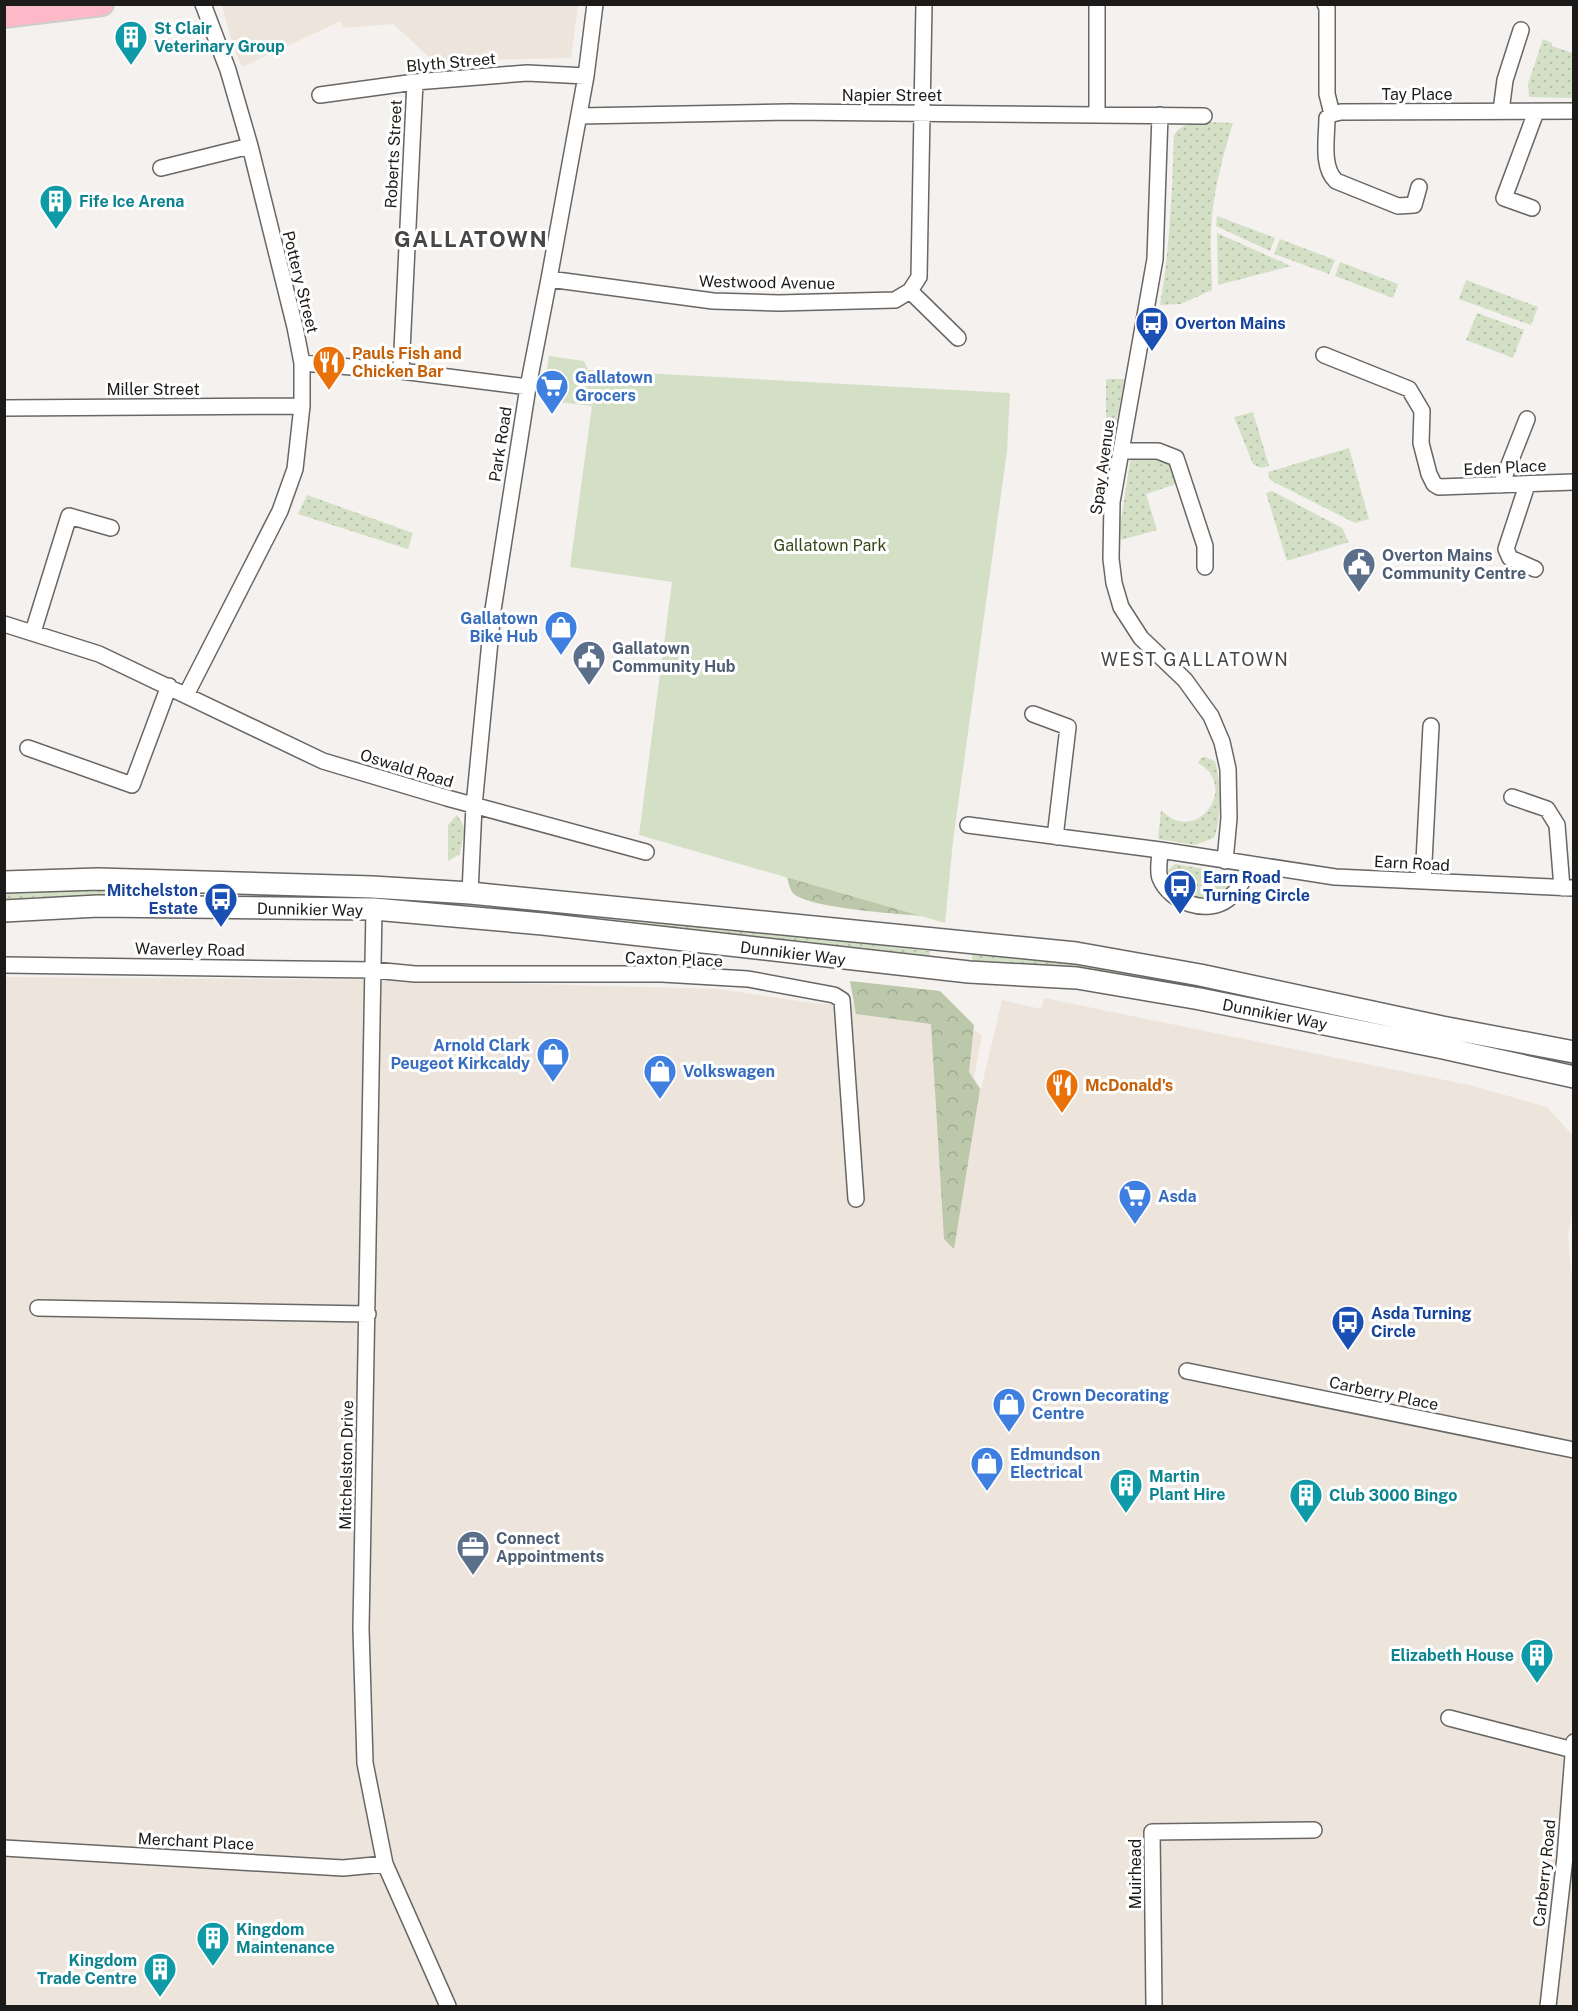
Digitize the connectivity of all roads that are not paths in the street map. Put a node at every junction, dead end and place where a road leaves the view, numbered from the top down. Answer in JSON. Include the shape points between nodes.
{"nodes":[{"id":1,"x":102,"y":4,"type":"edge"},
{"id":2,"x":204,"y":4,"type":"edge"},
{"id":3,"x":595,"y":4,"type":"edge"},
{"id":4,"x":924,"y":4,"type":"edge"},
{"id":5,"x":1097,"y":4,"type":"edge"},
{"id":6,"x":1325,"y":4,"type":"edge"},
{"id":7,"x":4,"y":16,"type":"edge"},
{"id":8,"x":1521,"y":30,"type":"dead end"},
{"id":9,"x":586,"y":76,"type":"junction"},
{"id":10,"x":415,"y":82,"type":"junction"},
{"id":11,"x":320,"y":95,"type":"dead end"},
{"id":12,"x":1502,"y":111,"type":"junction"},
{"id":13,"x":1574,"y":111,"type":"edge"},
{"id":14,"x":1536,"y":112,"type":"junction"},
{"id":15,"x":921,"y":113,"type":"junction"},
{"id":16,"x":1332,"y":114,"type":"junction"},
{"id":17,"x":1097,"y":115,"type":"junction"},
{"id":18,"x":1160,"y":115,"type":"junction"},
{"id":19,"x":579,"y":116,"type":"junction"},
{"id":20,"x":1204,"y":116,"type":"dead end"},
{"id":21,"x":250,"y":146,"type":"junction"},
{"id":22,"x":161,"y":168,"type":"dead end"},
{"id":23,"x":1419,"y":187,"type":"dead end"},
{"id":24,"x":1532,"y":208,"type":"dead end"},
{"id":25,"x":549,"y":279,"type":"junction"},
{"id":26,"x":910,"y":291,"type":"junction"},
{"id":27,"x":958,"y":338,"type":"dead end"},
{"id":28,"x":1324,"y":355,"type":"dead end"},
{"id":29,"x":302,"y":363,"type":"junction"},
{"id":30,"x":401,"y":371,"type":"junction"},
{"id":31,"x":528,"y":387,"type":"junction"},
{"id":32,"x":302,"y":406,"type":"junction"},
{"id":33,"x":4,"y":408,"type":"edge"},
{"id":34,"x":1527,"y":419,"type":"dead end"},
{"id":35,"x":1121,"y":451,"type":"junction"},
{"id":36,"x":1574,"y":482,"type":"edge"},
{"id":37,"x":1501,"y":485,"type":"junction"},
{"id":38,"x":1527,"y":485,"type":"junction"},
{"id":39,"x":111,"y":528,"type":"dead end"},
{"id":40,"x":1205,"y":567,"type":"dead end"},
{"id":41,"x":1535,"y":569,"type":"dead end"},
{"id":42,"x":4,"y":624,"type":"edge"},
{"id":43,"x":33,"y":632,"type":"junction"},
{"id":44,"x":169,"y":686,"type":"junction"},
{"id":45,"x":186,"y":695,"type":"junction"},
{"id":46,"x":1033,"y":714,"type":"dead end"},
{"id":47,"x":1431,"y":726,"type":"dead end"},
{"id":48,"x":28,"y":748,"type":"dead end"},
{"id":49,"x":1512,"y":797,"type":"dead end"},
{"id":50,"x":474,"y":806,"type":"junction"},
{"id":51,"x":968,"y":825,"type":"dead end"},
{"id":52,"x":1057,"y":837,"type":"junction"},
{"id":53,"x":1160,"y":850,"type":"junction"},
{"id":54,"x":646,"y":852,"type":"dead end"},
{"id":55,"x":1225,"y":861,"type":"junction"},
{"id":56,"x":1250,"y":864,"type":"junction"},
{"id":57,"x":1423,"y":881,"type":"junction"},
{"id":58,"x":4,"y":882,"type":"edge"},
{"id":59,"x":282,"y":885,"type":"junction"},
{"id":60,"x":1568,"y":888,"type":"edge"},
{"id":61,"x":470,"y":894,"type":"junction"},
{"id":62,"x":374,"y":909,"type":"junction"},
{"id":63,"x":4,"y":911,"type":"edge"},
{"id":64,"x":543,"y":924,"type":"junction"},
{"id":65,"x":4,"y":965,"type":"edge"},
{"id":66,"x":374,"y":970,"type":"junction"},
{"id":67,"x":1574,"y":1052,"type":"edge"},
{"id":68,"x":1574,"y":1077,"type":"edge"},
{"id":69,"x":856,"y":1199,"type":"dead end"},
{"id":70,"x":38,"y":1308,"type":"dead end"},
{"id":71,"x":368,"y":1314,"type":"junction"},
{"id":72,"x":1187,"y":1371,"type":"dead end"},
{"id":73,"x":1574,"y":1450,"type":"edge"},
{"id":74,"x":1449,"y":1718,"type":"dead end"},
{"id":75,"x":1574,"y":1742,"type":"edge"},
{"id":76,"x":1573,"y":1750,"type":"edge"},
{"id":77,"x":1314,"y":1830,"type":"dead end"},
{"id":78,"x":4,"y":1848,"type":"edge"},
{"id":79,"x":1569,"y":1858,"type":"edge"},
{"id":80,"x":385,"y":1864,"type":"junction"},
{"id":81,"x":448,"y":2007,"type":"edge"},
{"id":82,"x":1154,"y":2007,"type":"edge"},
{"id":83,"x":1548,"y":2007,"type":"edge"}],
"edges":[{"from":1,"to":7,"type":"main road"},
{"from":2,"to":21,"type":"street","name":"Pottery Street"},
{"from":3,"to":9,"type":"street","name":"Park Road"},
{"from":4,"to":15,"type":"street"},
{"from":5,"to":17,"type":"street"},
{"from":6,"to":16,"type":"street","via":[[1327,94]]},
{"from":8,"to":12,"type":"street","via":[[1505,80]]},
{"from":9,"to":10,"type":"street","name":"Blyth Street","via":[[527,74]]},
{"from":9,"to":19,"type":"street","name":"Park Road"},
{"from":10,"to":11,"type":"street","name":"Blyth Street"},
{"from":10,"to":30,"type":"street","name":"Roberts Street"},
{"from":12,"to":14,"type":"street","name":"Tay Place"},
{"from":12,"to":16,"type":"street","name":"Tay Place"},
{"from":13,"to":14,"type":"street","name":"Tay Place"},
{"from":14,"to":24,"type":"street","via":[[1504,198]]},
{"from":15,"to":17,"type":"street","name":"Napier Street"},
{"from":15,"to":19,"type":"street","name":"Napier Street"},
{"from":15,"to":26,"type":"street","via":[[919,277]]},
{"from":16,"to":23,"type":"street","via":[[1327,118],[1330,176],[1398,206],[1414,205]]},
{"from":17,"to":18,"type":"street","name":"Napier Street"},
{"from":18,"to":20,"type":"street","name":"Napier Street"},
{"from":18,"to":35,"type":"street","name":"Spay Avenue","via":[[1155,260]]},
{"from":19,"to":25,"type":"street","name":"Park Road"},
{"from":21,"to":22,"type":"street"},
{"from":21,"to":29,"type":"street","name":"Pottery Street"},
{"from":25,"to":26,"type":"street","name":"Westwood Avenue","via":[[713,301],[895,300]]},
{"from":25,"to":31,"type":"street","name":"Park Road"},
{"from":26,"to":27,"type":"street"},
{"from":28,"to":37,"type":"street","name":"Eden Place","via":[[1409,389],[1422,411],[1421,443],[1434,484]]},
{"from":29,"to":30,"type":"street"},
{"from":29,"to":32,"type":"street","name":"Pottery Street"},
{"from":30,"to":31,"type":"street"},
{"from":31,"to":50,"type":"street","name":"Park Road","via":[[493,610]]},
{"from":32,"to":33,"type":"street","name":"Miller Street"},
{"from":32,"to":45,"type":"street","name":"Pottery Street","via":[[296,469],[280,511]]},
{"from":34,"to":37,"type":"street"},
{"from":35,"to":40,"type":"street","via":[[1158,451],[1176,458],[1205,546]]},
{"from":35,"to":55,"type":"street","name":"Spay Avenue","via":[[1112,502],[1114,583],[1121,607],[1141,638],[1185,680],[1211,716],[1222,742],[1229,818]]},
{"from":36,"to":38,"type":"street","name":"Eden Place"},
{"from":37,"to":38,"type":"street","name":"Eden Place"},
{"from":38,"to":41,"type":"street","via":[[1506,549],[1509,558]]},
{"from":39,"to":43,"type":"street","via":[[69,516]]},
{"from":42,"to":43,"type":"street","name":"Oswald Road"},
{"from":43,"to":44,"type":"street","name":"Oswald Road","via":[[99,654]]},
{"from":44,"to":45,"type":"street","name":"Oswald Road"},
{"from":44,"to":48,"type":"street","via":[[132,785]]},
{"from":45,"to":50,"type":"street","name":"Oswald Road","via":[[323,761]]},
{"from":46,"to":52,"type":"street","via":[[1068,727]]},
{"from":47,"to":57,"type":"street"},
{"from":49,"to":60,"type":"street","via":[[1548,809],[1557,825]]},
{"from":50,"to":54,"type":"street","name":"Oswald Road"},
{"from":50,"to":61,"type":"street","name":"Park Road"},
{"from":51,"to":52,"type":"street","name":"Earn Road"},
{"from":52,"to":53,"type":"street","name":"Earn Road"},
{"from":53,"to":55,"type":"street","name":"Earn Road"},
{"from":53,"to":56,"type":"street","via":[[1159,877],[1166,888],[1173,896],[1195,905],[1209,906],[1226,900],[1239,888]]},
{"from":55,"to":56,"type":"street","name":"Earn Road"},
{"from":56,"to":57,"type":"street","name":"Earn Road","via":[[1335,876]]},
{"from":57,"to":60,"type":"street","name":"Earn Road"},
{"from":58,"to":59,"type":"main road","name":"Dunnikier Way","via":[[98,879]]},
{"from":59,"to":61,"type":"main road","name":"Dunnikier Way"},
{"from":59,"to":62,"type":"main road","via":[[354,896],[369,900]]},
{"from":61,"to":64,"type":"main road","via":[[470,903],[477,909]]},
{"from":61,"to":67,"type":"main road","name":"Dunnikier Way","via":[[1076,954],[1200,975]]},
{"from":62,"to":63,"type":"main road","name":"Dunnikier Way","via":[[98,906]]},
{"from":62,"to":64,"type":"main road","name":"Dunnikier Way"},
{"from":62,"to":66,"type":"street","name":"Mitchelston Drive"},
{"from":64,"to":68,"type":"main road","name":"Dunnikier Way","via":[[969,972],[1077,978],[1211,1001]]},
{"from":65,"to":66,"type":"street","name":"Waverley Road"},
{"from":66,"to":69,"type":"street","name":"Caxton Place","via":[[415,974],[662,974],[747,979],[834,995],[842,1000]]},
{"from":66,"to":71,"type":"street","name":"Mitchelston Drive"},
{"from":70,"to":71,"type":"street"},
{"from":71,"to":80,"type":"street","name":"Mitchelston Drive","via":[[361,1629],[365,1762]]},
{"from":72,"to":73,"type":"street","name":"Carberry Place"},
{"from":74,"to":76,"type":"street"},
{"from":75,"to":76,"type":"street","name":"Carberry Road"},
{"from":76,"to":79,"type":"street","name":"Carberry Road"},
{"from":77,"to":82,"type":"street","name":"Muirhead","via":[[1152,1832]]},
{"from":78,"to":80,"type":"street","name":"Merchant Place","via":[[343,1868]]},
{"from":79,"to":83,"type":"street","name":"Carberry Road"},
{"from":80,"to":81,"type":"street","name":"Mitchelston Drive"}]}
